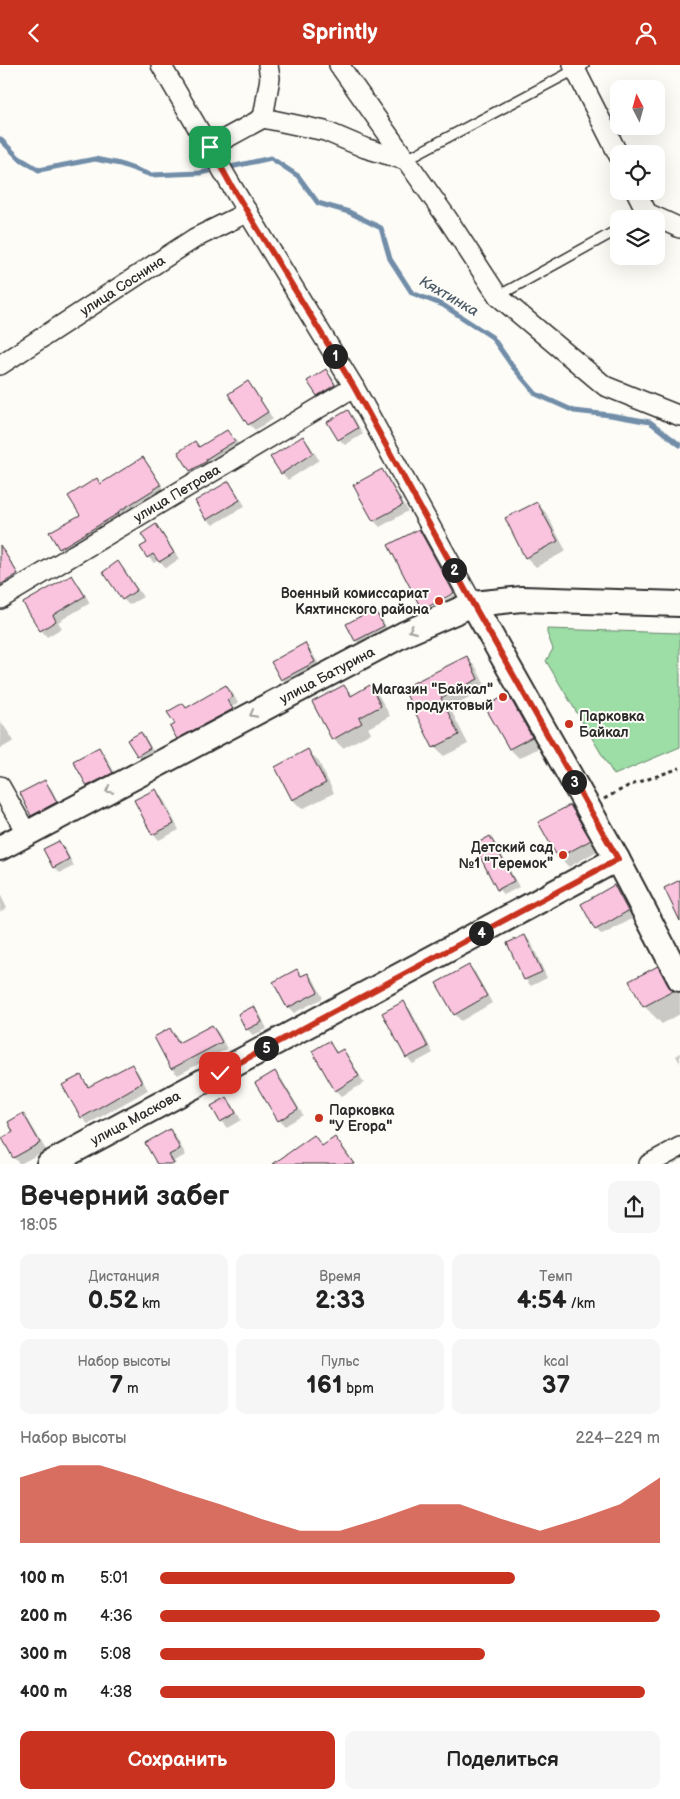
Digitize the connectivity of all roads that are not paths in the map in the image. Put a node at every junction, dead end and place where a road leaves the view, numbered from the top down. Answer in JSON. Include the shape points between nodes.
{"nodes":[{"id":1,"x":161,"y":65,"type":"edge"},
{"id":2,"x":268,"y":65,"type":"edge"},
{"id":3,"x":338,"y":65,"type":"edge"},
{"id":4,"x":578,"y":66,"type":"edge"},
{"id":5,"x":263,"y":118,"type":"junction"},
{"id":6,"x":614,"y":145,"type":"edge"},
{"id":7,"x":210,"y":147,"type":"junction"},
{"id":8,"x":405,"y":160,"type":"junction"},
{"id":9,"x":248,"y":212,"type":"junction"},
{"id":10,"x":665,"y":223,"type":"edge"},
{"id":11,"x":680,"y":228,"type":"edge"},
{"id":12,"x":610,"y":234,"type":"edge"},
{"id":13,"x":498,"y":295,"type":"junction"},
{"id":14,"x":0,"y":365,"type":"edge"},
{"id":15,"x":354,"y":387,"type":"junction"},
{"id":16,"x":680,"y":416,"type":"edge"},
{"id":17,"x":0,"y":599,"type":"edge"},
{"id":18,"x":680,"y":603,"type":"edge"},
{"id":19,"x":473,"y":604,"type":"junction"},
{"id":20,"x":0,"y":786,"type":"edge"},
{"id":21,"x":28,"y":833,"type":"junction"},
{"id":22,"x":0,"y":848,"type":"edge"},
{"id":23,"x":618,"y":859,"type":"junction"},
{"id":24,"x":680,"y":979,"type":"edge"},
{"id":25,"x":680,"y":1147,"type":"edge"},
{"id":26,"x":49,"y":1164,"type":"edge"},
{"id":27,"x":649,"y":1164,"type":"edge"}],
"edges":[{"from":1,"to":7,"type":"street"},
{"from":2,"to":5,"type":"street","via":[[270,78]]},
{"from":3,"to":8,"type":"street"},
{"from":4,"to":6,"type":"street"},
{"from":4,"to":8,"type":"lane"},
{"from":5,"to":7,"type":"street"},
{"from":5,"to":8,"type":"street","via":[[325,131]]},
{"from":7,"to":9,"type":"street"},
{"from":8,"to":13,"type":"street"},
{"from":9,"to":14,"type":"street","name":"улица Соснина","via":[[195,238]]},
{"from":9,"to":15,"type":"street"},
{"from":10,"to":11,"type":"street"},
{"from":12,"to":13,"type":"lane"},
{"from":13,"to":16,"type":"street","via":[[605,386]]},
{"from":15,"to":17,"type":"street","name":"улица Петрова"},
{"from":15,"to":19,"type":"street"},
{"from":18,"to":19,"type":"street","name":"улица Батурина","via":[[522,599]]},
{"from":19,"to":21,"type":"street","name":"улица Батурина","one_way":true,"via":[[404,634]]},
{"from":19,"to":23,"type":"street"},
{"from":20,"to":21,"type":"street"},
{"from":21,"to":22,"type":"street","name":"улица Батурина"},
{"from":23,"to":24,"type":"street"},
{"from":23,"to":26,"type":"street","name":"улица Маскова"},
{"from":25,"to":27,"type":"street"}]}
